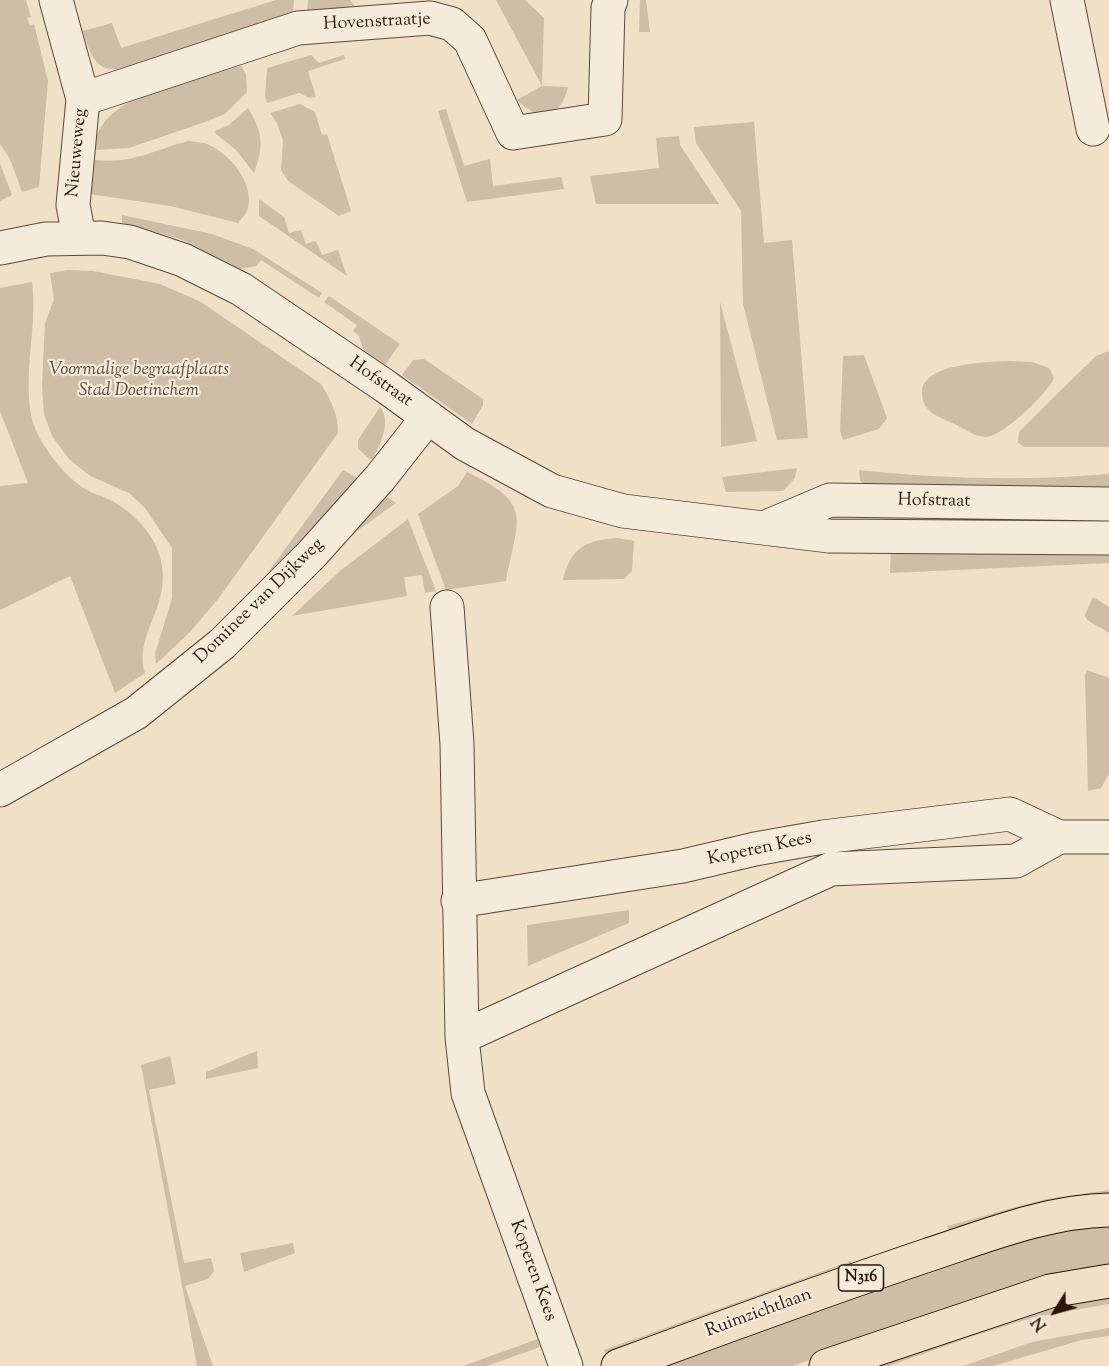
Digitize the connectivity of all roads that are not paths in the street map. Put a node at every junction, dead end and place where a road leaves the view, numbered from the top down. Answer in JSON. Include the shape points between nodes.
{"nodes":[{"id":1,"x":56,"y":0,"type":"edge"},
{"id":2,"x":611,"y":0,"type":"edge"},
{"id":3,"x":1066,"y":0,"type":"edge"},
{"id":4,"x":82,"y":99,"type":"junction"},
{"id":5,"x":1093,"y":129,"type":"dead end"},
{"id":6,"x":79,"y":237,"type":"junction"},
{"id":7,"x":0,"y":248,"type":"edge"},
{"id":8,"x":428,"y":417,"type":"junction"},
{"id":9,"x":1109,"y":504,"type":"edge"},
{"id":10,"x":764,"y":527,"type":"junction"},
{"id":11,"x":1109,"y":538,"type":"edge"},
{"id":12,"x":447,"y":607,"type":"dead end"},
{"id":13,"x":0,"y":790,"type":"edge"},
{"id":14,"x":1059,"y":837,"type":"junction"},
{"id":15,"x":1109,"y":837,"type":"edge"},
{"id":16,"x":458,"y":901,"type":"junction"},
{"id":17,"x":462,"y":1037,"type":"junction"},
{"id":18,"x":1109,"y":1210,"type":"edge"},
{"id":19,"x":1109,"y":1281,"type":"edge"},
{"id":20,"x":566,"y":1366,"type":"edge"},
{"id":21,"x":618,"y":1366,"type":"edge"},
{"id":22,"x":825,"y":1366,"type":"edge"}],
"edges":[{"from":1,"to":4,"type":"street","name":"Nieuweweg"},
{"from":2,"to":4,"type":"street","name":"Hovenstraatje","via":[[605,119],[513,133],[470,40],[452,24],[430,18],[298,28]]},
{"from":3,"to":5,"type":"street"},
{"from":4,"to":6,"type":"street","name":"Nieuweweg","via":[[73,205]]},
{"from":6,"to":7,"type":"street","name":"Hofstraat"},
{"from":6,"to":8,"type":"street","name":"Hofstraat","via":[[130,242],[157,250],[241,289]]},
{"from":8,"to":10,"type":"street","name":"Hofstraat","via":[[465,444],[552,491],[623,511]]},
{"from":8,"to":13,"type":"street","name":"Dominee van Dijkweg","via":[[312,554],[222,644],[136,712]]},
{"from":9,"to":10,"type":"street","name":"Hofstraat","via":[[830,500]]},
{"from":10,"to":11,"type":"street","name":"Hofstraat","via":[[829,536]]},
{"from":12,"to":16,"type":"street","name":"Koperen Kees","via":[[457,744]]},
{"from":14,"to":15,"type":"street","name":"Koperen Kees"},
{"from":14,"to":16,"type":"street","name":"Koperen Kees","via":[[1010,814],[824,837],[683,866]]},
{"from":14,"to":17,"type":"street","name":"Koperen Kees","via":[[1017,870],[831,869]]},
{"from":16,"to":17,"type":"street","name":"Koperen Kees"},
{"from":17,"to":20,"type":"street","name":"Koperen Kees","via":[[468,1093]]},
{"from":18,"to":21,"type":"main road","name":"Ruimzichtlaan","number":"N316","via":[[1084,1210],[1003,1230]]},
{"from":19,"to":22,"type":"main road","via":[[1050,1291]]}]}
